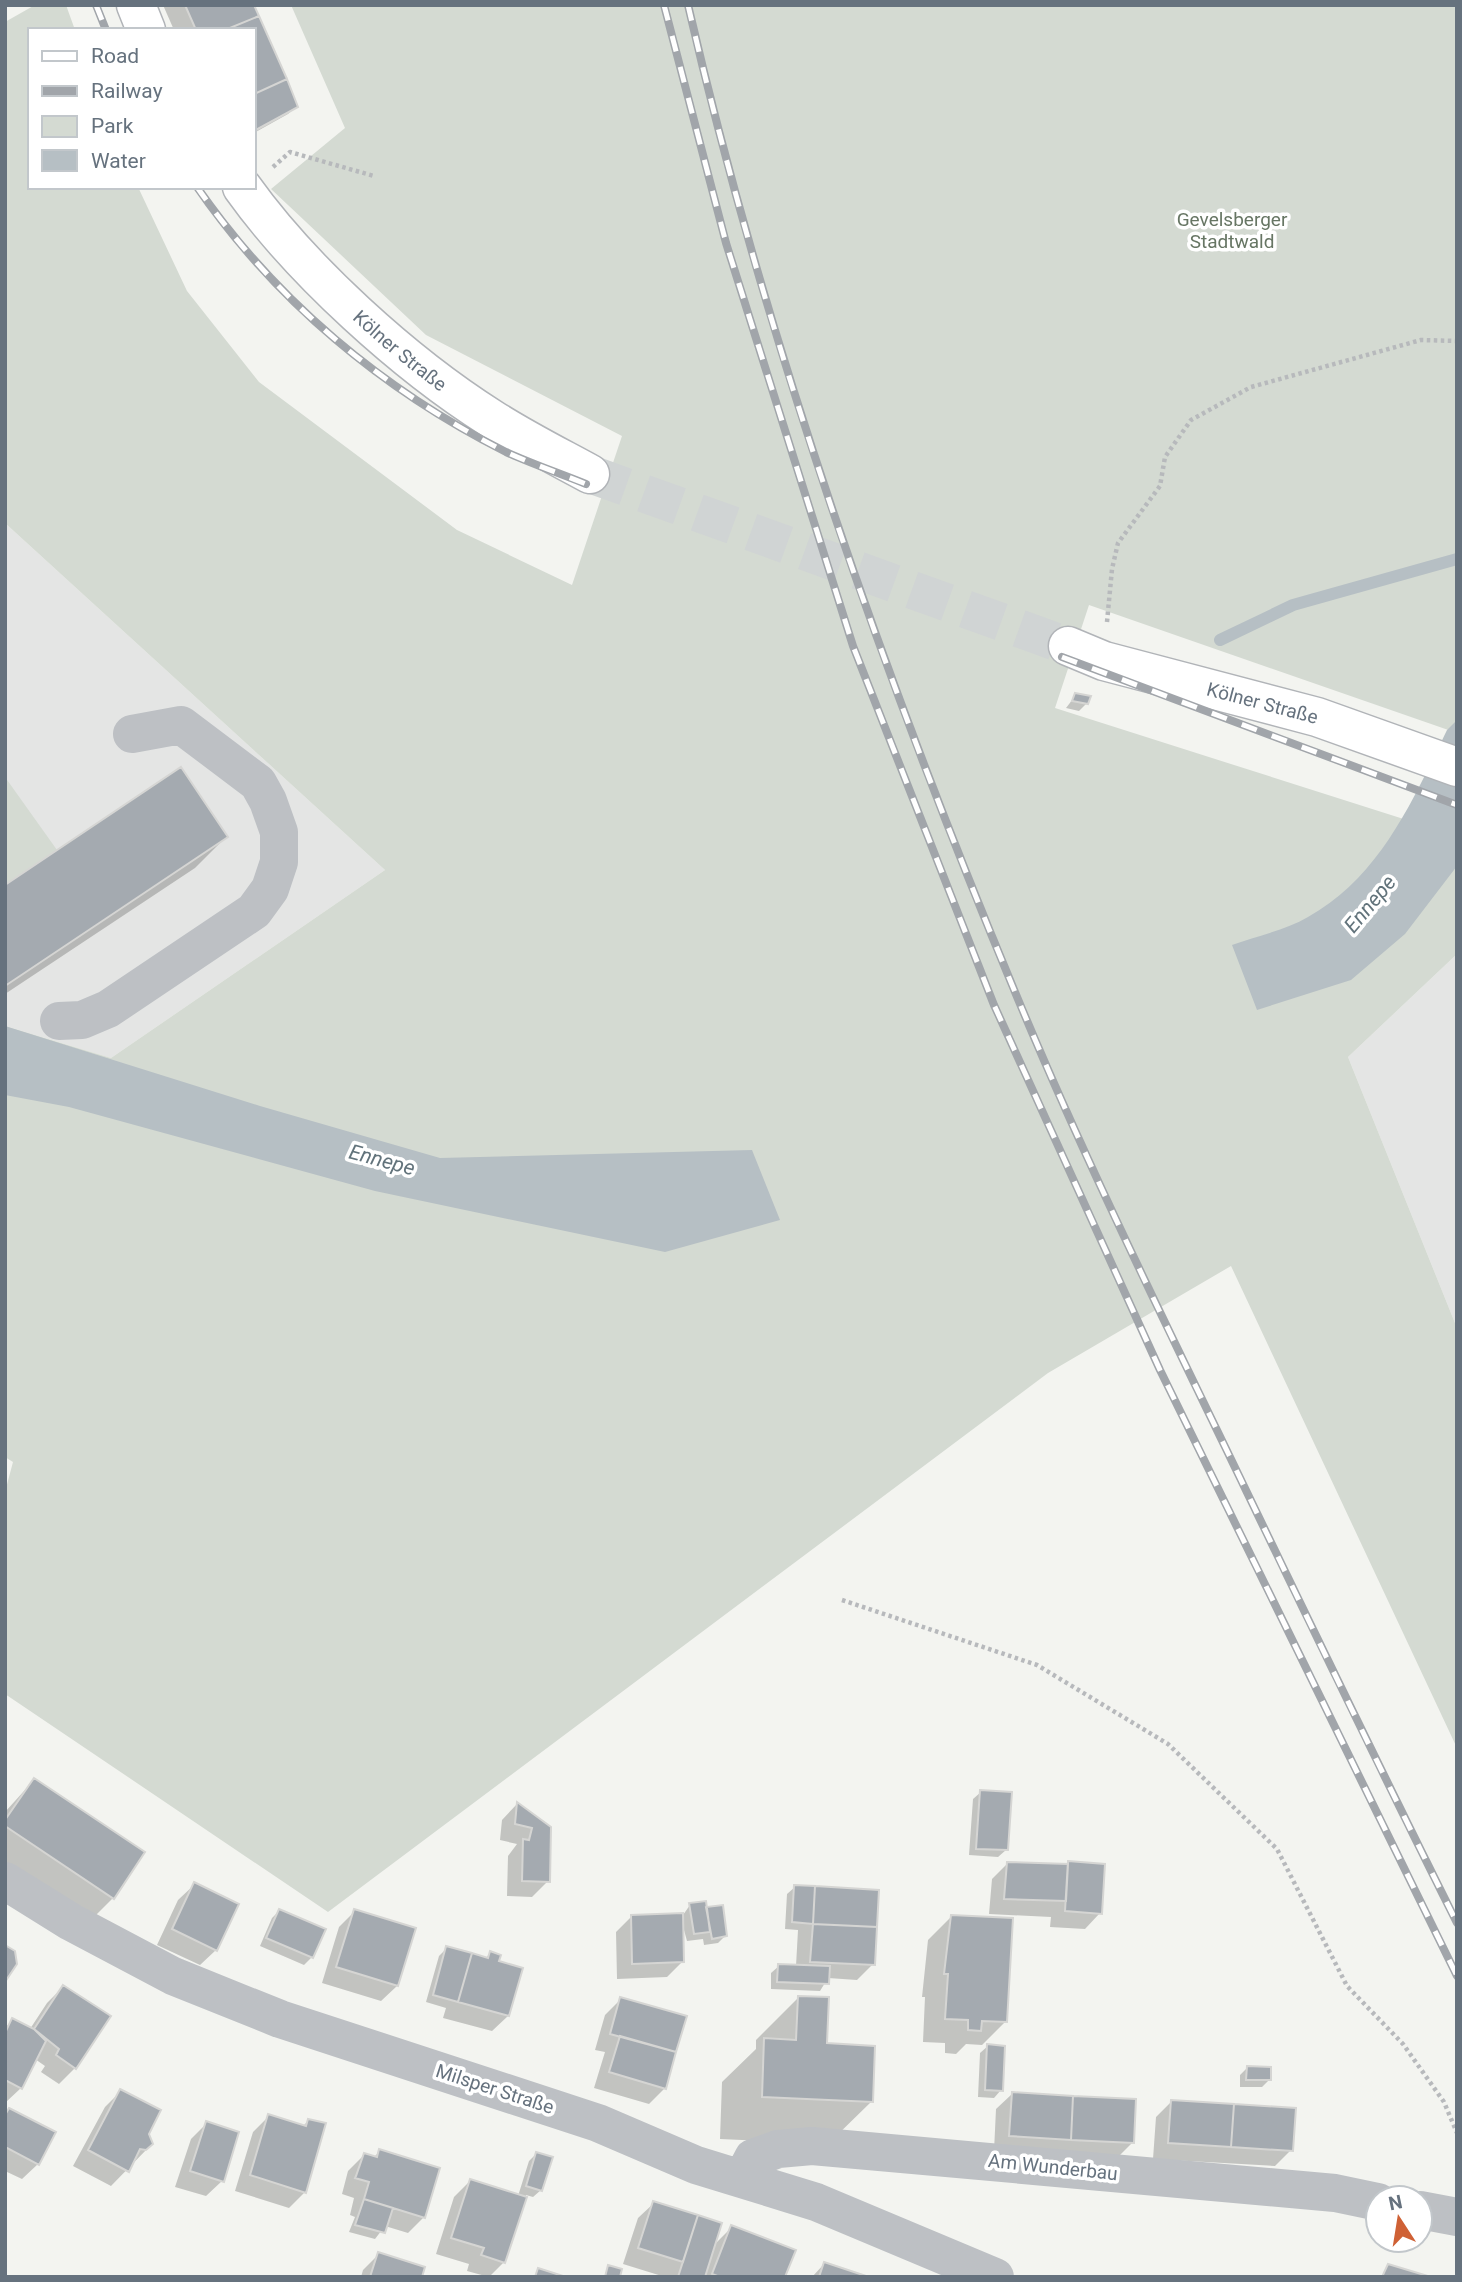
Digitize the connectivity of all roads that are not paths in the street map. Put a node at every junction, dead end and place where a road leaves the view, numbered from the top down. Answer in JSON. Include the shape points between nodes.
{"nodes":[{"id":1,"x":136,"y":5,"type":"edge"},
{"id":2,"x":145,"y":28,"type":"edge"},
{"id":3,"x":244,"y":189,"type":"edge"},
{"id":4,"x":590,"y":474,"type":"tunnel mouth"},
{"id":5,"x":1068,"y":646,"type":"tunnel mouth"},
{"id":6,"x":131,"y":734,"type":"dead end"},
{"id":7,"x":1441,"y":762,"type":"edge"},
{"id":8,"x":59,"y":1021,"type":"dead end"},
{"id":9,"x":5,"y":1881,"type":"edge"},
{"id":10,"x":742,"y":2179,"type":"junction"},
{"id":11,"x":1364,"y":2199,"type":"edge"},
{"id":12,"x":1434,"y":2213,"type":"edge"},
{"id":13,"x":1457,"y":2217,"type":"edge"},
{"id":14,"x":995,"y":2277,"type":"edge"}],
"edges":[{"from":1,"to":2,"type":"main road"},
{"from":3,"to":4,"type":"main road","name":"Kölner Straße","via":[[330,288],[412,359],[491,419]]},
{"from":5,"to":7,"type":"main road","name":"Kölner Straße","via":[[1104,661],[1294,710]]},
{"from":6,"to":8,"type":"street","via":[[181,725],[258,783],[279,832],[279,862],[270,889],[254,912],[108,1009],[82,1020]]},
{"from":9,"to":10,"type":"street","name":"Milsper Straße","via":[[173,1976],[280,2019],[598,2123],[696,2165]]},
{"from":10,"to":11,"type":"street","name":"Am Wunderbau","via":[[753,2158],[778,2149],[812,2146]]},
{"from":10,"to":14,"type":"street","name":"Milsper Straße","via":[[816,2202]]},
{"from":12,"to":13,"type":"street"}]}
